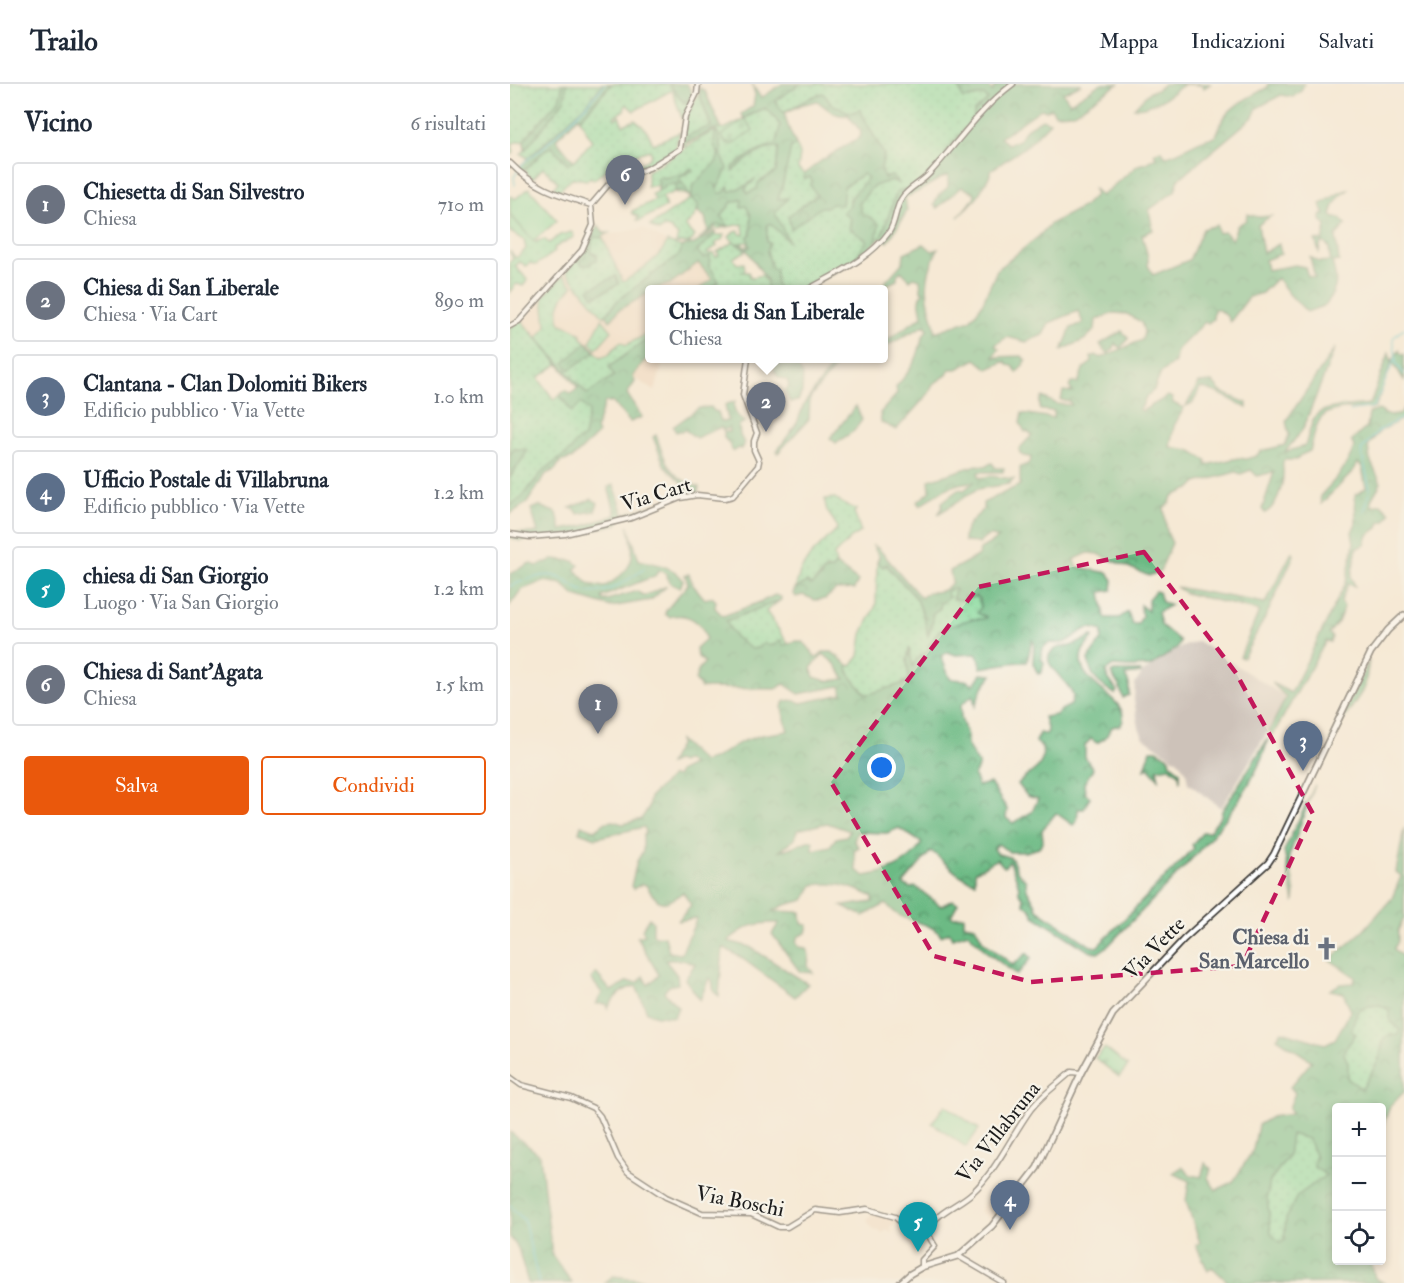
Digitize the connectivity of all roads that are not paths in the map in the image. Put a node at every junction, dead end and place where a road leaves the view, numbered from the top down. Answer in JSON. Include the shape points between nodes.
{"nodes":[{"id":1,"x":698,"y":84,"type":"edge"},
{"id":2,"x":1012,"y":84,"type":"edge"},
{"id":3,"x":510,"y":163,"type":"edge"},
{"id":4,"x":591,"y":205,"type":"junction"},
{"id":5,"x":816,"y":285,"type":"edge"},
{"id":6,"x":510,"y":326,"type":"edge"},
{"id":7,"x":747,"y":363,"type":"edge"},
{"id":8,"x":510,"y":534,"type":"edge"},
{"id":9,"x":1404,"y":615,"type":"edge"},
{"id":10,"x":1081,"y":1073,"type":"junction"},
{"id":11,"x":510,"y":1077,"type":"edge"},
{"id":12,"x":929,"y":1226,"type":"junction"},
{"id":13,"x":958,"y":1256,"type":"junction"},
{"id":14,"x":922,"y":1267,"type":"junction"},
{"id":15,"x":900,"y":1283,"type":"edge"},
{"id":16,"x":1004,"y":1283,"type":"edge"}],
"edges":[{"from":1,"to":4,"type":"street","via":[[685,117],[680,149],[649,168],[614,181]]},
{"from":2,"to":5,"type":"street","via":[[972,122],[927,177],[901,198],[890,231],[882,240],[856,262]]},
{"from":3,"to":4,"type":"street","via":[[542,188]]},
{"from":4,"to":6,"type":"street","via":[[593,225],[582,250],[519,321]]},
{"from":7,"to":8,"type":"street","name":"Via Cart","via":[[743,395],[757,434],[754,450],[759,461],[733,496],[680,498],[631,518],[565,534]]},
{"from":9,"to":10,"type":"main road","name":"Via Vette","via":[[1371,652],[1268,864],[1184,939],[1113,1014]]},
{"from":10,"to":12,"type":"street","name":"Via Villabruna","via":[[1071,1072],[1032,1108],[973,1192]]},
{"from":10,"to":13,"type":"main road","name":"Via Vette","via":[[1037,1168],[992,1226]]},
{"from":11,"to":12,"type":"street","name":"Via Boschi","via":[[520,1085],[593,1108],[628,1172],[702,1214],[751,1214],[779,1227],[790,1226],[815,1210],[840,1214],[867,1209],[895,1217],[910,1230]]},
{"from":12,"to":14,"type":"street","via":[[935,1246],[922,1260]]},
{"from":13,"to":14,"type":"main road","name":"Via Vette"},
{"from":13,"to":16,"type":"street"},
{"from":14,"to":15,"type":"main road","name":"Via Vette"}]}
